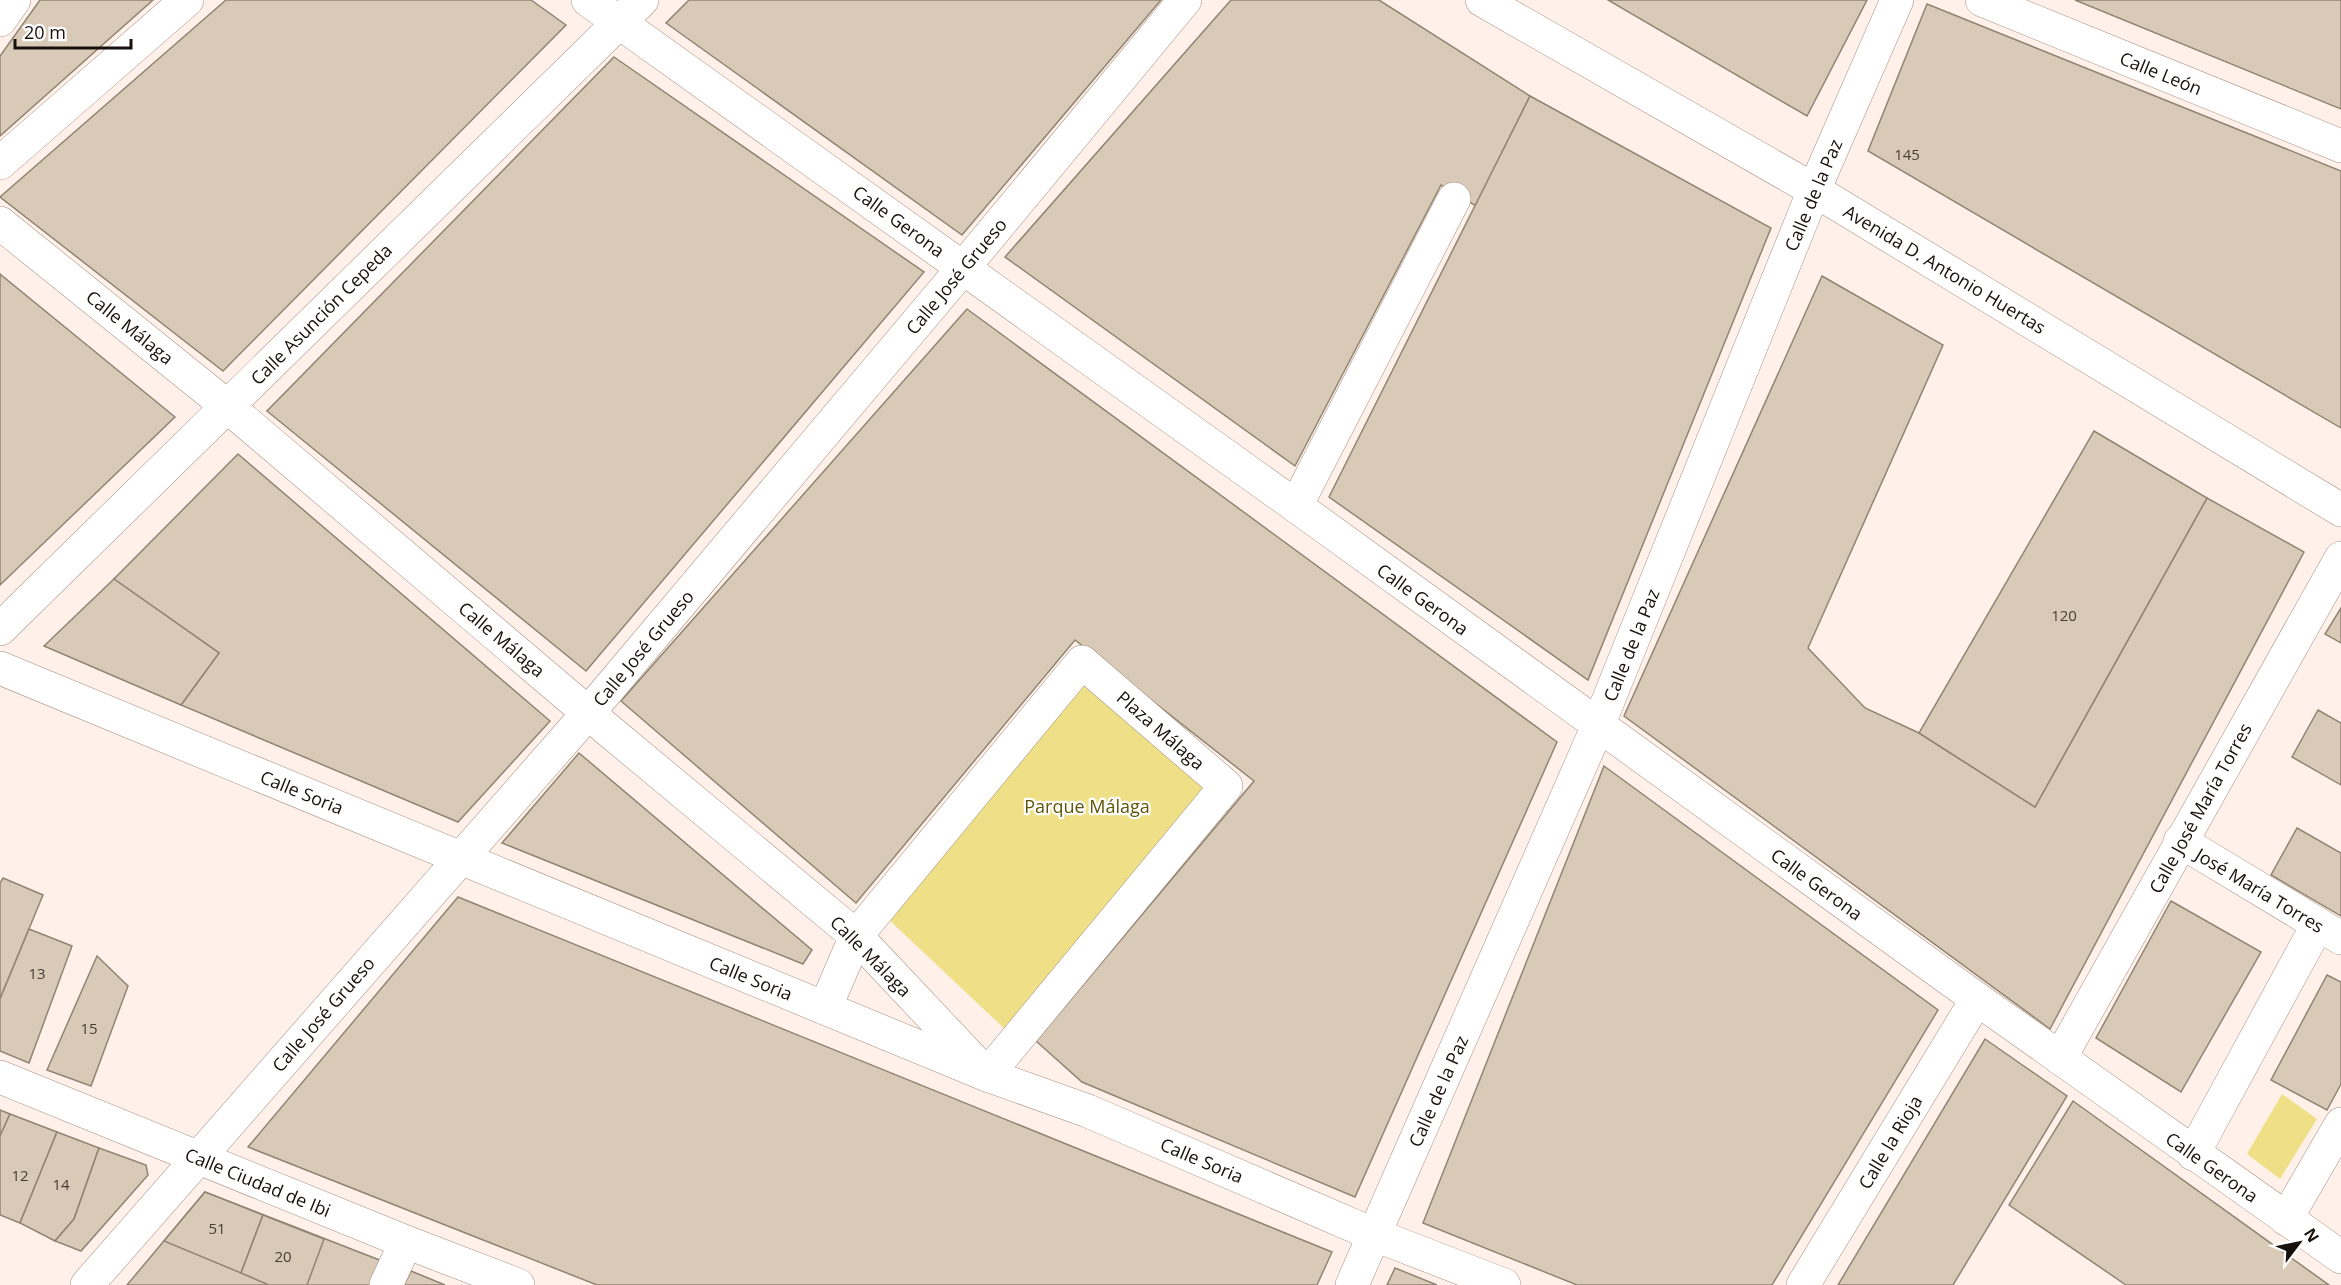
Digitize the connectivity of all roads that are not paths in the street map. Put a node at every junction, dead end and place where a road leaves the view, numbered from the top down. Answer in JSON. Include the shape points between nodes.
{"nodes":[{"id":1,"x":14,"y":0,"type":"edge"},
{"id":2,"x":187,"y":0,"type":"edge"},
{"id":3,"x":588,"y":0,"type":"edge"},
{"id":4,"x":1185,"y":0,"type":"edge"},
{"id":5,"x":1482,"y":0,"type":"edge"},
{"id":6,"x":1898,"y":0,"type":"edge"},
{"id":7,"x":1982,"y":0,"type":"edge"},
{"id":8,"x":631,"y":11,"type":"edge"},
{"id":9,"x":0,"y":20,"type":"edge"},
{"id":10,"x":2341,"y":146,"type":"edge"},
{"id":11,"x":0,"y":163,"type":"edge"},
{"id":12,"x":1814,"y":190,"type":"junction"},
{"id":13,"x":1454,"y":199,"type":"dead end"},
{"id":14,"x":0,"y":223,"type":"edge"},
{"id":15,"x":963,"y":268,"type":"junction"},
{"id":16,"x":227,"y":406,"type":"junction"},
{"id":17,"x":1296,"y":506,"type":"junction"},
{"id":18,"x":2341,"y":510,"type":"edge"},
{"id":19,"x":2341,"y":558,"type":"edge"},
{"id":20,"x":0,"y":629,"type":"edge"},
{"id":21,"x":0,"y":668,"type":"edge"},
{"id":22,"x":589,"y":712,"type":"junction"},
{"id":23,"x":1598,"y":726,"type":"junction"},
{"id":24,"x":2180,"y":842,"type":"junction"},
{"id":25,"x":461,"y":858,"type":"junction"},
{"id":26,"x":2329,"y":932,"type":"edge"},
{"id":27,"x":855,"y":936,"type":"junction"},
{"id":28,"x":1977,"y":999,"type":"junction"},
{"id":29,"x":825,"y":1008,"type":"junction"},
{"id":30,"x":2060,"y":1058,"type":"junction"},
{"id":31,"x":987,"y":1075,"type":"junction"},
{"id":32,"x":0,"y":1077,"type":"edge"},
{"id":33,"x":2341,"y":1124,"type":"edge"},
{"id":34,"x":2193,"y":1154,"type":"junction"},
{"id":35,"x":197,"y":1158,"type":"junction"},
{"id":36,"x":2286,"y":1219,"type":"junction"},
{"id":37,"x":1375,"y":1234,"type":"junction"},
{"id":38,"x":406,"y":1242,"type":"junction"},
{"id":39,"x":2341,"y":1257,"type":"edge"},
{"id":40,"x":87,"y":1285,"type":"edge"},
{"id":41,"x":386,"y":1285,"type":"edge"},
{"id":42,"x":518,"y":1285,"type":"edge"},
{"id":43,"x":1352,"y":1285,"type":"edge"},
{"id":44,"x":1503,"y":1285,"type":"edge"},
{"id":45,"x":1803,"y":1285,"type":"edge"}],
"edges":[{"from":1,"to":9,"type":"street"},
{"from":2,"to":11,"type":"street"},
{"from":3,"to":8,"type":"street","name":"Calle Gerona"},
{"from":4,"to":15,"type":"street","name":"Calle José Grueso"},
{"from":5,"to":12,"type":"street","name":"Avenida D. Antonio Huertas"},
{"from":6,"to":12,"type":"street","name":"Calle de la Paz"},
{"from":7,"to":10,"type":"street","name":"Calle León"},
{"from":8,"to":15,"type":"street","name":"Calle Gerona"},
{"from":8,"to":16,"type":"street","name":"Calle Asunción Cepeda"},
{"from":12,"to":18,"type":"street","name":"Avenida D. Antonio Huertas"},
{"from":12,"to":23,"type":"street","name":"Calle de la Paz"},
{"from":13,"to":17,"type":"street"},
{"from":14,"to":16,"type":"street","name":"Calle Málaga"},
{"from":15,"to":17,"type":"street","name":"Calle Gerona"},
{"from":15,"to":22,"type":"street","name":"Calle José Grueso"},
{"from":16,"to":20,"type":"street","name":"Calle Asunción Cepeda"},
{"from":16,"to":22,"type":"street","name":"Calle Málaga"},
{"from":17,"to":23,"type":"street","name":"Calle Gerona"},
{"from":19,"to":24,"type":"street","name":"Calle José María Torres"},
{"from":21,"to":25,"type":"street","name":"Calle Soria"},
{"from":22,"to":25,"type":"street","name":"Calle José Grueso"},
{"from":22,"to":27,"type":"street","name":"Calle Málaga"},
{"from":23,"to":28,"type":"street","name":"Calle Gerona"},
{"from":23,"to":37,"type":"street","name":"Calle de la Paz"},
{"from":24,"to":26,"type":"street","name":"José María Torres"},
{"from":24,"to":30,"type":"street","name":"Calle José María Torres"},
{"from":25,"to":29,"type":"street","name":"Calle Soria"},
{"from":25,"to":35,"type":"street","name":"Calle José Grueso"},
{"from":26,"to":34,"type":"street"},
{"from":27,"to":29,"type":"street"},
{"from":27,"to":31,"type":"street","name":"Calle Málaga"},
{"from":27,"to":31,"type":"street","name":"Plaza Málaga","via":[[1082,662],[1226,786]]},
{"from":28,"to":30,"type":"street","name":"Calle Gerona"},
{"from":28,"to":45,"type":"street","name":"Calle la Rioja"},
{"from":29,"to":31,"type":"street","name":"Calle Soria"},
{"from":30,"to":34,"type":"street","name":"Calle Gerona"},
{"from":31,"to":37,"type":"street","name":"Calle Soria","via":[[1088,1111]]},
{"from":32,"to":35,"type":"street","name":"Calle Ciudad de Ibi"},
{"from":33,"to":36,"type":"street"},
{"from":34,"to":36,"type":"street","name":"Calle Gerona"},
{"from":35,"to":38,"type":"street","name":"Calle Ciudad de Ibi"},
{"from":35,"to":40,"type":"street","name":"Calle José Grueso"},
{"from":36,"to":39,"type":"street","name":"Calle Gerona"},
{"from":37,"to":43,"type":"street","name":"Calle de la Paz"},
{"from":37,"to":44,"type":"street","name":"Calle Soria"},
{"from":38,"to":41,"type":"street"},
{"from":38,"to":42,"type":"street","name":"Calle Ciudad de Ibi"}]}
